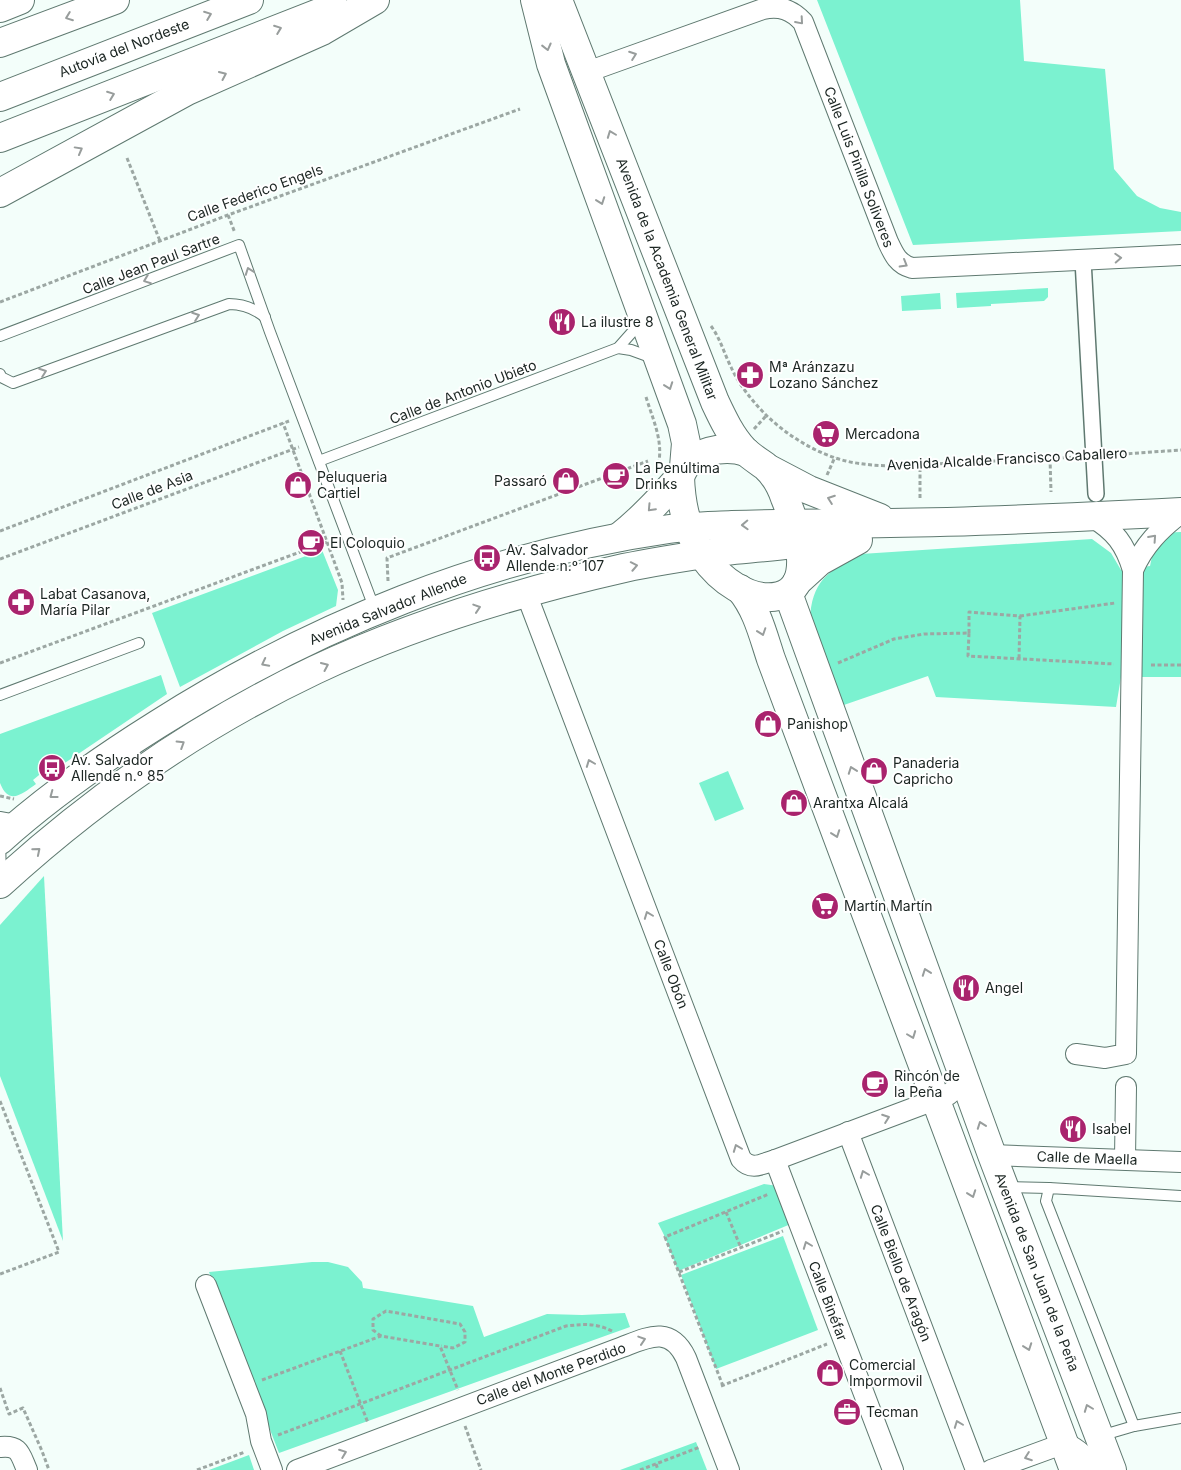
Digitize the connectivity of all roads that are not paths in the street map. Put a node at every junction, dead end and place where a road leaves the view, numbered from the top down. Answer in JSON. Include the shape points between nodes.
{"nodes":[{"id":1,"x":20,"y":0,"type":"edge"},
{"id":2,"x":115,"y":0,"type":"edge"},
{"id":3,"x":249,"y":0,"type":"edge"},
{"id":4,"x":352,"y":0,"type":"edge"},
{"id":5,"x":375,"y":0,"type":"edge"},
{"id":6,"x":536,"y":0,"type":"edge"},
{"id":7,"x":558,"y":0,"type":"edge"},
{"id":8,"x":0,"y":8,"type":"edge"},
{"id":9,"x":0,"y":43,"type":"edge"},
{"id":10,"x":587,"y":72,"type":"junction"},
{"id":11,"x":0,"y":97,"type":"edge"},
{"id":12,"x":0,"y":138,"type":"edge"},
{"id":13,"x":0,"y":194,"type":"edge"},
{"id":14,"x":1181,"y":255,"type":"edge"},
{"id":15,"x":1083,"y":260,"type":"junction"},
{"id":16,"x":640,"y":309,"type":"junction"},
{"id":17,"x":264,"y":317,"type":"junction"},
{"id":18,"x":0,"y":336,"type":"edge"},
{"id":19,"x":618,"y":348,"type":"junction"},
{"id":20,"x":660,"y":361,"type":"junction"},
{"id":21,"x":0,"y":374,"type":"edge"},
{"id":22,"x":756,"y":460,"type":"junction"},
{"id":23,"x":319,"y":461,"type":"junction"},
{"id":24,"x":682,"y":472,"type":"junction"},
{"id":25,"x":1094,"y":506,"type":"junction"},
{"id":26,"x":1181,"y":512,"type":"edge"},
{"id":27,"x":893,"y":523,"type":"junction"},
{"id":28,"x":688,"y":527,"type":"junction"},
{"id":29,"x":796,"y":533,"type":"junction"},
{"id":30,"x":619,"y":537,"type":"junction"},
{"id":31,"x":702,"y":555,"type":"junction"},
{"id":32,"x":1133,"y":570,"type":"junction"},
{"id":33,"x":792,"y":587,"type":"junction"},
{"id":34,"x":740,"y":589,"type":"junction"},
{"id":35,"x":526,"y":593,"type":"junction"},
{"id":36,"x":375,"y":611,"type":"junction"},
{"id":37,"x":139,"y":643,"type":"dead end"},
{"id":38,"x":0,"y":695,"type":"edge"},
{"id":39,"x":15,"y":811,"type":"edge"},
{"id":40,"x":0,"y":839,"type":"edge"},
{"id":41,"x":0,"y":884,"type":"edge"},
{"id":42,"x":1076,"y":1054,"type":"dead end"},
{"id":43,"x":963,"y":1074,"type":"junction"},
{"id":44,"x":1126,"y":1087,"type":"dead end"},
{"id":45,"x":936,"y":1099,"type":"junction"},
{"id":46,"x":848,"y":1132,"type":"junction"},
{"id":47,"x":992,"y":1155,"type":"junction"},
{"id":48,"x":1124,"y":1159,"type":"junction"},
{"id":49,"x":775,"y":1160,"type":"junction"},
{"id":50,"x":1181,"y":1162,"type":"edge"},
{"id":51,"x":1005,"y":1187,"type":"junction"},
{"id":52,"x":1049,"y":1188,"type":"junction"},
{"id":53,"x":1181,"y":1196,"type":"edge"},
{"id":54,"x":206,"y":1285,"type":"dead end"},
{"id":55,"x":1181,"y":1418,"type":"edge"},
{"id":56,"x":1134,"y":1426,"type":"junction"},
{"id":57,"x":1099,"y":1436,"type":"junction"},
{"id":58,"x":1064,"y":1443,"type":"junction"},
{"id":59,"x":0,"y":1447,"type":"edge"},
{"id":60,"x":27,"y":1470,"type":"edge"},
{"id":61,"x":272,"y":1470,"type":"edge"},
{"id":62,"x":297,"y":1470,"type":"edge"},
{"id":63,"x":729,"y":1470,"type":"edge"},
{"id":64,"x":893,"y":1470,"type":"edge"},
{"id":65,"x":976,"y":1470,"type":"edge"},
{"id":66,"x":991,"y":1470,"type":"edge"},
{"id":67,"x":1074,"y":1470,"type":"edge"},
{"id":68,"x":1094,"y":1470,"type":"edge"},
{"id":69,"x":1112,"y":1470,"type":"edge"}],
"edges":[{"from":1,"to":8,"type":"main road"},
{"from":2,"to":9,"type":"main road","one_way":true},
{"from":11,"to":3,"type":"main road","name":"Autovía del Nordeste","one_way":true},
{"from":12,"to":4,"type":"main road","one_way":true},
{"from":13,"to":5,"type":"main road","one_way":true,"via":[[187,91],[322,31]]},
{"from":6,"to":16,"type":"main road","one_way":true,"via":[[551,64]]},
{"from":7,"to":10,"type":"main road","name":"Avenida de la Academia General Militar"},
{"from":10,"to":15,"type":"street","name":"Calle Luis Pinilla Soliveres","one_way":true,"via":[[763,9],[780,7],[803,22],[888,242],[904,266]]},
{"from":22,"to":10,"type":"main road","name":"Avenida de la Academia General Militar","one_way":true,"via":[[732,434],[715,402]]},
{"from":15,"to":14,"type":"street","name":"Calle Luis Pinilla Soliveres","one_way":true},
{"from":15,"to":25,"type":"street"},
{"from":16,"to":19,"type":"lane","via":[[634,330]]},
{"from":16,"to":20,"type":"main road"},
{"from":17,"to":18,"type":"lane","name":"Calle Jean Paul Sartre","one_way":true,"via":[[240,245]]},
{"from":21,"to":17,"type":"lane","one_way":true,"via":[[14,383],[229,304],[240,304]]},
{"from":17,"to":23,"type":"lane","name":"Calle Jean Paul Sartre"},
{"from":19,"to":20,"type":"lane"},
{"from":19,"to":23,"type":"lane","name":"Calle de Antonio Ubieto"},
{"from":20,"to":24,"type":"main road","one_way":true,"via":[[686,443]]},
{"from":22,"to":24,"type":"main road","via":[[736,449],[714,451],[697,456]]},
{"from":27,"to":22,"type":"main road","one_way":true,"via":[[810,490]]},
{"from":22,"to":29,"type":"main road","name":"Avenida de la Academia General Militar","via":[[779,485]]},
{"from":23,"to":36,"type":"lane","name":"Calle Jean Paul Sartre"},
{"from":24,"to":28,"type":"main road","via":[[682,502]]},
{"from":24,"to":30,"type":"main road","one_way":true,"via":[[646,513]]},
{"from":25,"to":26,"type":"main road"},
{"from":25,"to":27,"type":"main road"},
{"from":25,"to":32,"type":"street","via":[[1116,534]]},
{"from":32,"to":26,"type":"street","one_way":true,"via":[[1147,545]]},
{"from":27,"to":29,"type":"main road"},
{"from":27,"to":33,"type":"main road","via":[[820,561]]},
{"from":29,"to":28,"type":"main road","name":"Avenida Salvador Allende","one_way":true},
{"from":28,"to":30,"type":"main road","name":"Avenida Salvador Allende"},
{"from":28,"to":31,"type":"main road"},
{"from":29,"to":31,"type":"main road"},
{"from":29,"to":33,"type":"main road","name":"Avenida de San Juan de la Peña","via":[[800,568]]},
{"from":30,"to":36,"type":"main road","name":"Avenida Salvador Allende","via":[[494,568]]},
{"from":31,"to":34,"type":"main road","via":[[718,573]]},
{"from":35,"to":31,"type":"main road","name":"Avenida Salvador Allende","one_way":true,"via":[[626,568]]},
{"from":32,"to":42,"type":"street","via":[[1126,1054],[1105,1058]]},
{"from":33,"to":34,"type":"main road","via":[[776,596],[758,596]]},
{"from":43,"to":33,"type":"main road","name":"Avenida de San Juan de la Peña","one_way":true,"via":[[816,672]]},
{"from":34,"to":45,"type":"main road","one_way":true,"via":[[756,616]]},
{"from":41,"to":35,"type":"main road","name":"Avenida Salvador Allende","one_way":true,"via":[[126,781],[184,742],[254,702],[376,644]]},
{"from":49,"to":35,"type":"street","name":"Calle Obón","one_way":true,"via":[[751,1167],[742,1159]]},
{"from":36,"to":39,"type":"main road","name":"Avenida Salvador Allende","one_way":true,"via":[[301,644],[204,696]]},
{"from":37,"to":38,"type":"lane"},
{"from":39,"to":40,"type":"main road","name":"Avenida Salvador Allende"},
{"from":40,"to":41,"type":"lane","name":"Avenida Salvador Allende"},
{"from":43,"to":45,"type":"street","via":[[955,1090]]},
{"from":47,"to":43,"type":"main road","name":"Avenida de San Juan de la Peña","one_way":true},
{"from":44,"to":48,"type":"street"},
{"from":46,"to":45,"type":"street","name":"Calle Obón","one_way":true},
{"from":45,"to":58,"type":"main road","one_way":true},
{"from":46,"to":49,"type":"street","name":"Calle Obón"},
{"from":65,"to":46,"type":"street","name":"Calle Biello de Aragón","one_way":true},
{"from":47,"to":48,"type":"street","name":"Calle de Maella"},
{"from":47,"to":51,"type":"main road","name":"Avenida de San Juan de la Peña"},
{"from":48,"to":50,"type":"street","name":"Calle de Maella"},
{"from":64,"to":49,"type":"street","name":"Calle Binéfar","one_way":true},
{"from":51,"to":52,"type":"lane"},
{"from":57,"to":51,"type":"main road","name":"Avenida de San Juan de la Peña","one_way":true},
{"from":52,"to":53,"type":"lane"},
{"from":52,"to":56,"type":"lane","via":[[1046,1201]]},
{"from":54,"to":61,"type":"street","via":[[256,1414],[261,1443]]},
{"from":55,"to":56,"type":"lane"},
{"from":56,"to":57,"type":"lane"},
{"from":57,"to":69,"type":"main road","name":"Avenida de San Juan de la Peña"},
{"from":58,"to":66,"type":"street","one_way":true},
{"from":58,"to":67,"type":"main road"},
{"from":58,"to":68,"type":"street","via":[[1088,1459]]},
{"from":59,"to":60,"type":"street","via":[[14,1447],[19,1451]]},
{"from":62,"to":63,"type":"street","name":"Calle del Monte Perdido","one_way":true,"via":[[617,1349],[664,1336],[682,1349]]}]}
